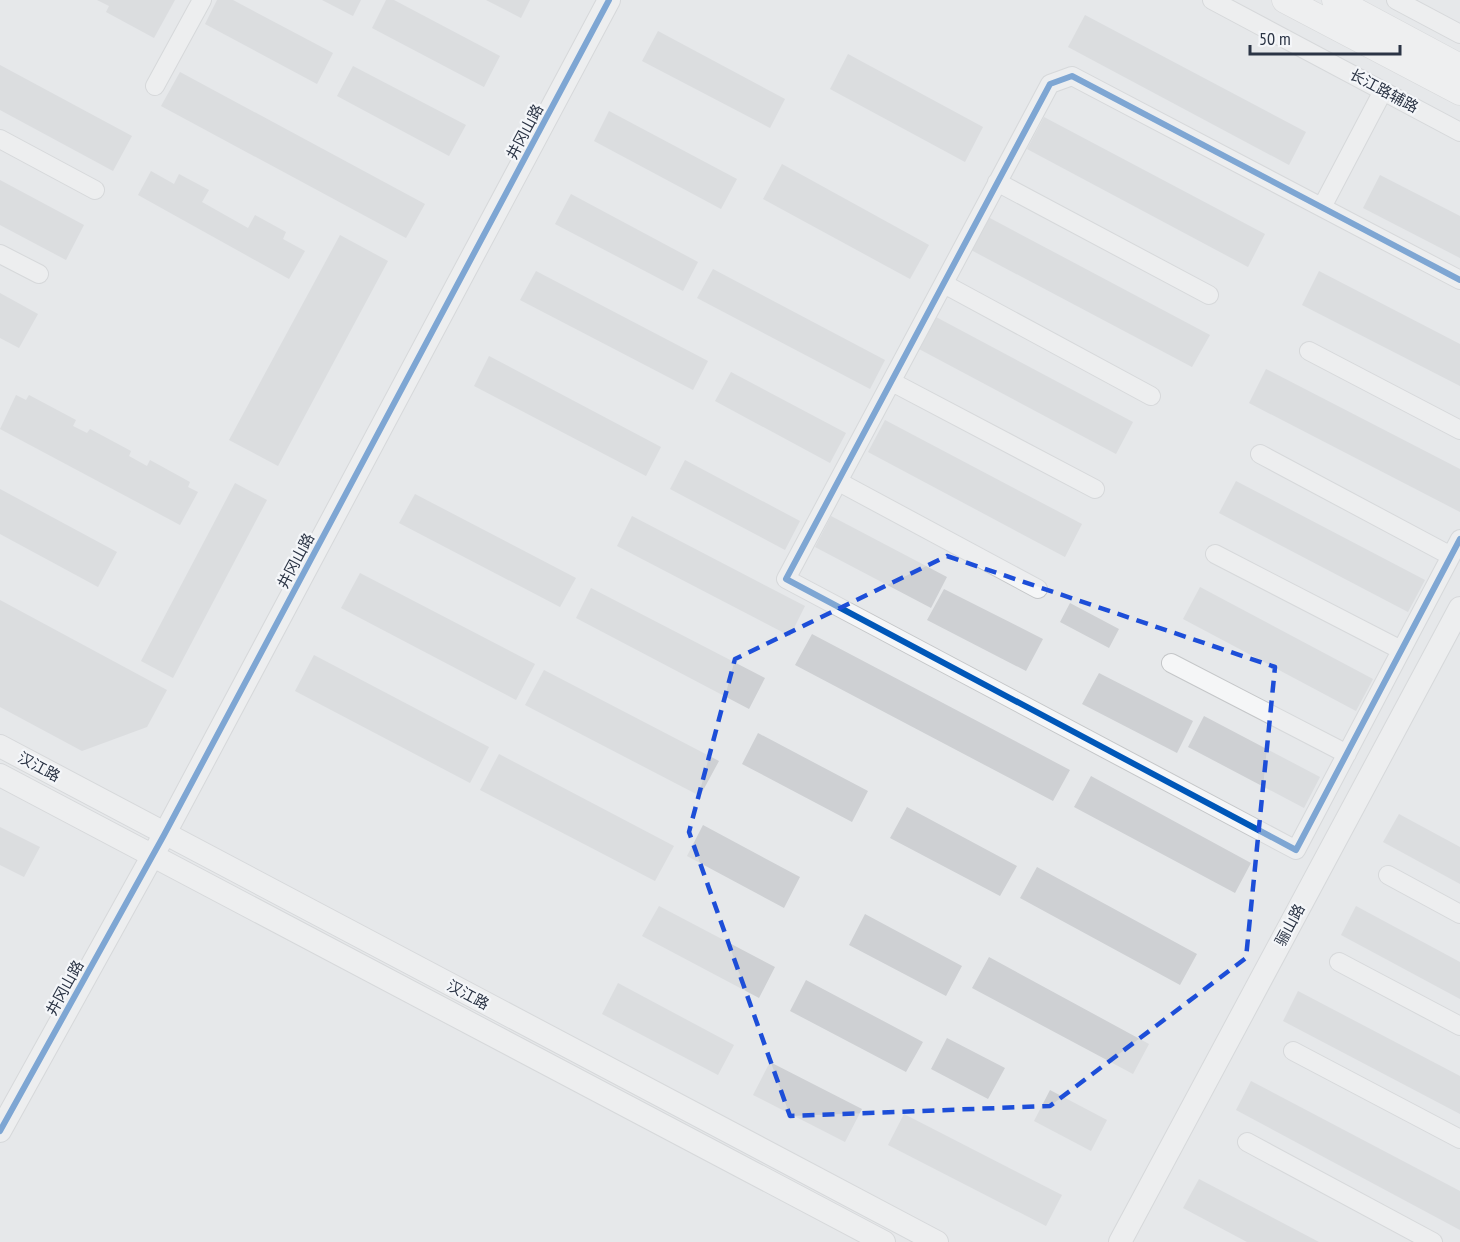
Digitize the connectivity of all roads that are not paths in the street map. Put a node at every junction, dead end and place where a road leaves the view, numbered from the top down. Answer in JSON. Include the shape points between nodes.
{"nodes":[{"id":1,"x":201,"y":0,"type":"edge"},
{"id":2,"x":609,"y":0,"type":"edge"},
{"id":3,"x":1212,"y":0,"type":"edge"},
{"id":4,"x":1285,"y":0,"type":"edge"},
{"id":5,"x":1335,"y":0,"type":"edge"},
{"id":6,"x":1396,"y":0,"type":"edge"},
{"id":7,"x":1460,"y":34,"type":"edge"},
{"id":8,"x":1460,"y":67,"type":"edge"},
{"id":9,"x":155,"y":86,"type":"dead end"},
{"id":10,"x":1383,"y":91,"type":"junction"},
{"id":11,"x":1460,"y":92,"type":"edge"},
{"id":12,"x":1460,"y":132,"type":"edge"},
{"id":13,"x":0,"y":139,"type":"edge"},
{"id":14,"x":997,"y":182,"type":"junction"},
{"id":15,"x":95,"y":190,"type":"dead end"},
{"id":16,"x":1322,"y":207,"type":"junction"},
{"id":17,"x":0,"y":254,"type":"edge"},
{"id":18,"x":39,"y":274,"type":"dead end"},
{"id":19,"x":1460,"y":280,"type":"edge"},
{"id":20,"x":944,"y":284,"type":"junction"},
{"id":21,"x":1209,"y":295,"type":"dead end"},
{"id":22,"x":1310,"y":351,"type":"dead end"},
{"id":23,"x":892,"y":382,"type":"junction"},
{"id":24,"x":1151,"y":396,"type":"dead end"},
{"id":25,"x":1460,"y":430,"type":"edge"},
{"id":26,"x":1260,"y":454,"type":"dead end"},
{"id":27,"x":839,"y":482,"type":"junction"},
{"id":28,"x":1095,"y":489,"type":"dead end"},
{"id":29,"x":1460,"y":539,"type":"edge"},
{"id":30,"x":1215,"y":554,"type":"dead end"},
{"id":31,"x":1451,"y":556,"type":"junction"},
{"id":32,"x":1038,"y":589,"type":"dead end"},
{"id":33,"x":1460,"y":608,"type":"edge"},
{"id":34,"x":1401,"y":650,"type":"junction"},
{"id":35,"x":1170,"y":663,"type":"dead end"},
{"id":36,"x":0,"y":746,"type":"edge"},
{"id":37,"x":1347,"y":753,"type":"junction"},
{"id":38,"x":0,"y":775,"type":"edge"},
{"id":39,"x":164,"y":835,"type":"junction"},
{"id":40,"x":151,"y":856,"type":"junction"},
{"id":41,"x":1388,"y":875,"type":"dead end"},
{"id":42,"x":1460,"y":914,"type":"edge"},
{"id":43,"x":1340,"y":962,"type":"dead end"},
{"id":44,"x":1460,"y":1026,"type":"edge"},
{"id":45,"x":1293,"y":1051,"type":"dead end"},
{"id":46,"x":0,"y":1131,"type":"edge"},
{"id":47,"x":1460,"y":1139,"type":"edge"},
{"id":48,"x":1247,"y":1142,"type":"dead end"},
{"id":49,"x":884,"y":1242,"type":"edge"},
{"id":50,"x":937,"y":1242,"type":"edge"},
{"id":51,"x":1120,"y":1242,"type":"edge"},
{"id":52,"x":1433,"y":1242,"type":"edge"}],
"edges":[{"from":1,"to":9,"type":"street"},
{"from":2,"to":39,"type":"street","name":"井冈山路"},
{"from":3,"to":10,"type":"street","name":"长江路辅路"},
{"from":4,"to":11,"type":"main road"},
{"from":5,"to":8,"type":"main road"},
{"from":6,"to":7,"type":"street"},
{"from":10,"to":12,"type":"street","name":"长江路辅路"},
{"from":10,"to":16,"type":"street"},
{"from":13,"to":15,"type":"street"},
{"from":14,"to":16,"type":"street","via":[[1050,84],[1072,76]]},
{"from":14,"to":20,"type":"street"},
{"from":14,"to":21,"type":"street"},
{"from":16,"to":19,"type":"street"},
{"from":17,"to":18,"type":"street"},
{"from":20,"to":23,"type":"street"},
{"from":20,"to":24,"type":"street"},
{"from":22,"to":25,"type":"street"},
{"from":23,"to":27,"type":"street"},
{"from":23,"to":28,"type":"street"},
{"from":26,"to":31,"type":"street"},
{"from":27,"to":32,"type":"street"},
{"from":27,"to":37,"type":"street","via":[[786,579],[1296,849]]},
{"from":29,"to":31,"type":"street"},
{"from":30,"to":34,"type":"street"},
{"from":31,"to":34,"type":"street"},
{"from":33,"to":51,"type":"street","name":"骊山路"},
{"from":34,"to":37,"type":"street"},
{"from":35,"to":37,"type":"street"},
{"from":36,"to":39,"type":"street","name":"汉江路"},
{"from":38,"to":40,"type":"street","name":"汉江路"},
{"from":39,"to":40,"type":"street","name":"井冈山路"},
{"from":39,"to":50,"type":"street","name":"汉江路"},
{"from":40,"to":46,"type":"street","name":"井冈山路"},
{"from":40,"to":49,"type":"street","name":"汉江路"},
{"from":41,"to":42,"type":"street"},
{"from":43,"to":44,"type":"street"},
{"from":45,"to":47,"type":"street"},
{"from":48,"to":52,"type":"street"}]}
